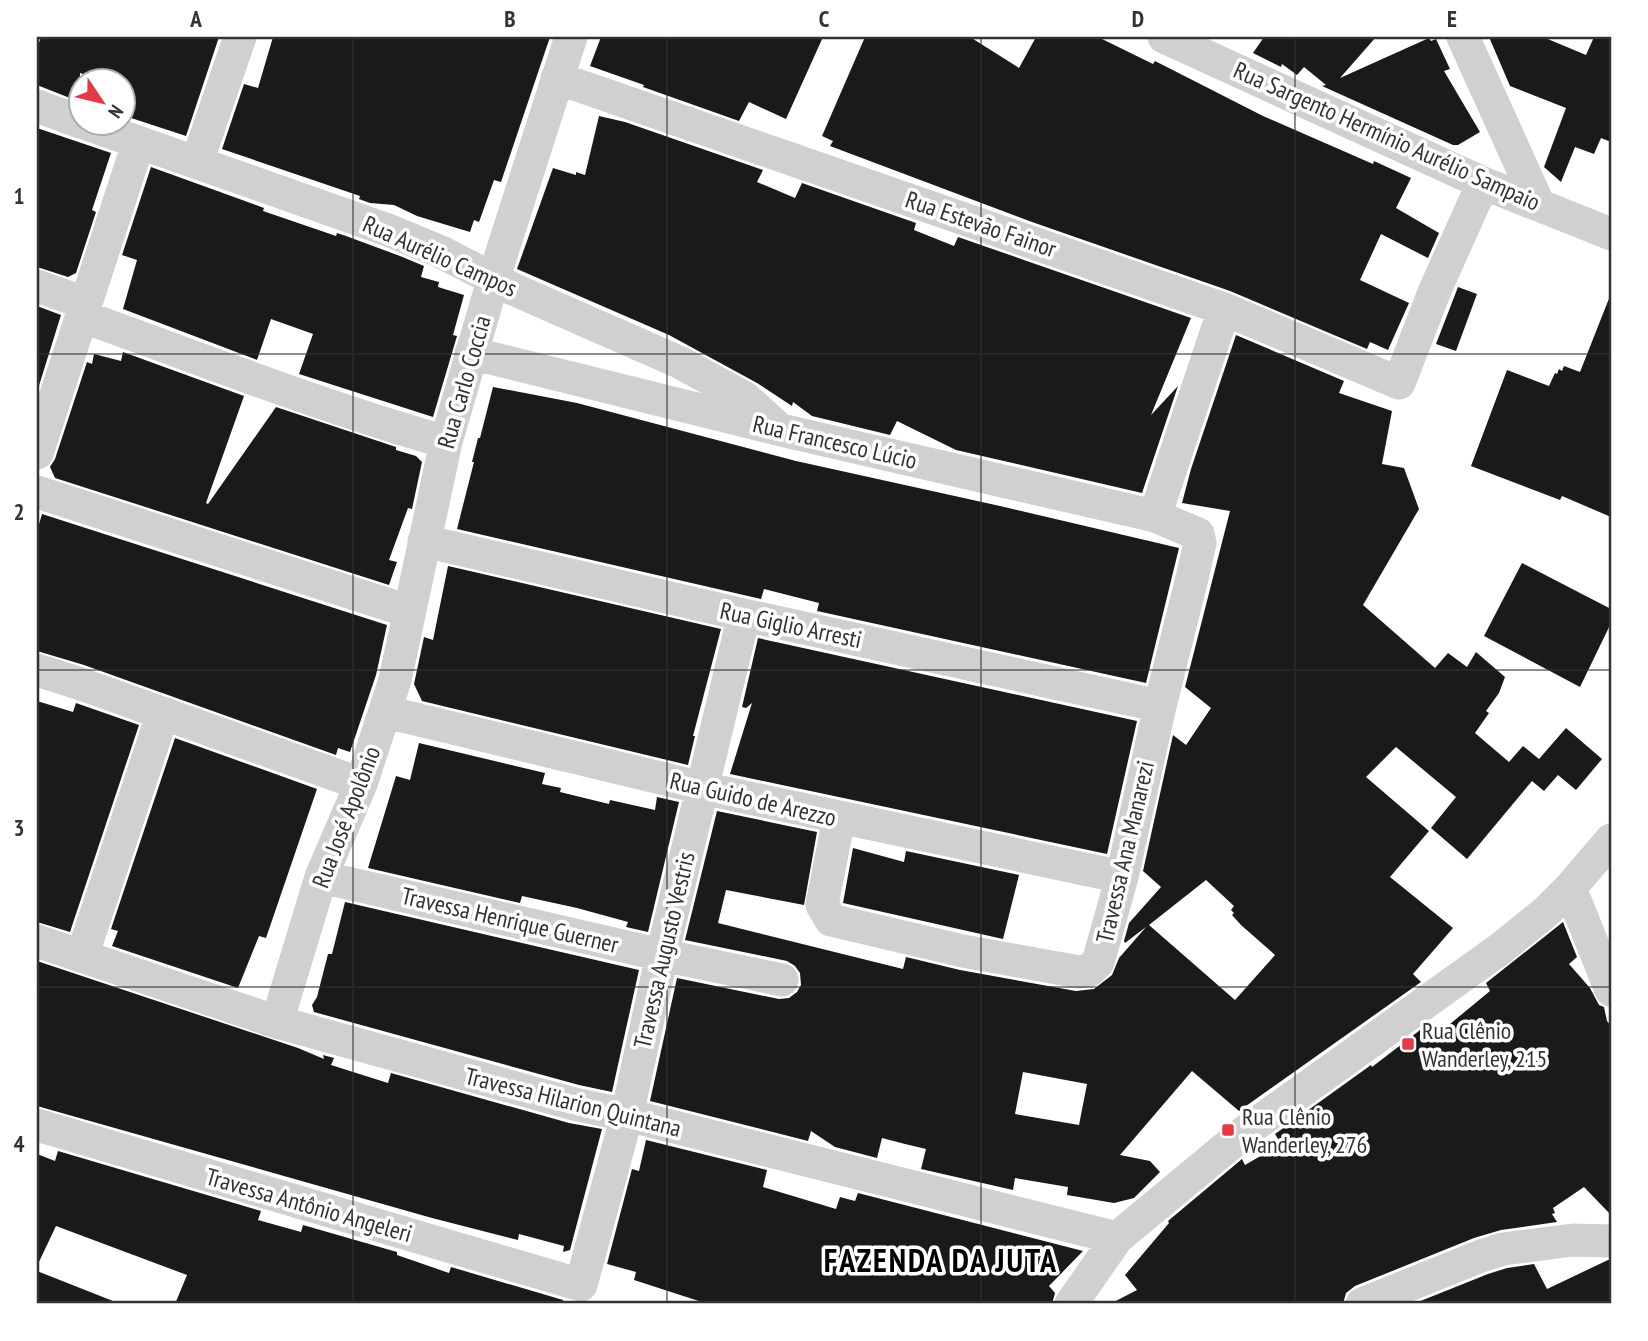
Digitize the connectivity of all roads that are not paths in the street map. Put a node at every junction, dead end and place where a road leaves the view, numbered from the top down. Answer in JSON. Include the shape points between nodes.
{"nodes":[{"id":1,"x":240,"y":37,"type":"edge"},
{"id":2,"x":571,"y":37,"type":"edge"},
{"id":3,"x":1164,"y":37,"type":"edge"},
{"id":4,"x":1463,"y":37,"type":"edge"},
{"id":5,"x":557,"y":78,"type":"junction"},
{"id":6,"x":37,"y":106,"type":"edge"},
{"id":7,"x":66,"y":117,"type":"edge"},
{"id":8,"x":117,"y":136,"type":"edge"},
{"id":9,"x":138,"y":144,"type":"junction"},
{"id":10,"x":197,"y":162,"type":"junction"},
{"id":11,"x":1483,"y":183,"type":"junction"},
{"id":12,"x":1538,"y":203,"type":"junction"},
{"id":13,"x":1611,"y":234,"type":"edge"},
{"id":14,"x":494,"y":277,"type":"junction"},
{"id":15,"x":37,"y":286,"type":"edge"},
{"id":16,"x":1224,"y":309,"type":"junction"},
{"id":17,"x":83,"y":310,"type":"junction"},
{"id":18,"x":471,"y":353,"type":"junction"},
{"id":19,"x":781,"y":430,"type":"junction"},
{"id":20,"x":446,"y":442,"type":"junction"},
{"id":21,"x":37,"y":452,"type":"edge"},
{"id":22,"x":37,"y":492,"type":"edge"},
{"id":23,"x":1155,"y":516,"type":"junction"},
{"id":24,"x":1198,"y":534,"type":"joint"},
{"id":25,"x":424,"y":541,"type":"junction"},
{"id":26,"x":408,"y":611,"type":"junction"},
{"id":27,"x":744,"y":615,"type":"junction"},
{"id":28,"x":37,"y":670,"type":"edge"},
{"id":29,"x":1160,"y":706,"type":"junction"},
{"id":30,"x":386,"y":712,"type":"junction"},
{"id":31,"x":163,"y":713,"type":"junction"},
{"id":32,"x":361,"y":784,"type":"junction"},
{"id":33,"x":702,"y":788,"type":"junction"},
{"id":34,"x":839,"y":818,"type":"junction"},
{"id":35,"x":1609,"y":846,"type":"edge"},
{"id":36,"x":321,"y":877,"type":"junction"},
{"id":37,"x":1122,"y":877,"type":"junction"},
{"id":38,"x":1570,"y":888,"type":"junction"},
{"id":39,"x":37,"y":941,"type":"edge"},
{"id":40,"x":662,"y":955,"type":"junction"},
{"id":41,"x":82,"y":956,"type":"junction"},
{"id":42,"x":782,"y":980,"type":"dead end"},
{"id":43,"x":1611,"y":990,"type":"edge"},
{"id":44,"x":277,"y":1022,"type":"junction"},
{"id":45,"x":627,"y":1115,"type":"junction"},
{"id":46,"x":37,"y":1125,"type":"edge"},
{"id":47,"x":1117,"y":1238,"type":"junction"},
{"id":48,"x":1611,"y":1241,"type":"edge"},
{"id":49,"x":580,"y":1285,"type":"joint"},
{"id":50,"x":1085,"y":1298,"type":"edge"},
{"id":51,"x":1362,"y":1304,"type":"edge"}],
"edges":[{"from":1,"to":10,"type":"street"},
{"from":2,"to":5,"type":"street","name":"Rua Carlo Coccia"},
{"from":3,"to":11,"type":"street","name":"Rua Sargento Hermínio Aurélio Sampaio"},
{"from":4,"to":12,"type":"street"},
{"from":5,"to":14,"type":"street","name":"Rua Carlo Coccia"},
{"from":5,"to":16,"type":"street","name":"Rua Estevão Fainor"},
{"from":6,"to":7,"type":"street","name":"Rua Aurélio Campos"},
{"from":8,"to":9,"type":"street","name":"Rua Aurélio Campos"},
{"from":9,"to":10,"type":"street","name":"Rua Aurélio Campos"},
{"from":9,"to":17,"type":"street"},
{"from":10,"to":14,"type":"street","name":"Rua Aurélio Campos","via":[[388,230]]},
{"from":11,"to":12,"type":"street","name":"Rua Sargento Hermínio Aurélio Sampaio"},
{"from":11,"to":16,"type":"street","name":"Rua Estevão Fainor","via":[[1399,383]]},
{"from":12,"to":13,"type":"street","name":"Rua Sargento Hermínio Aurélio Sampaio"},
{"from":14,"to":18,"type":"street","name":"Rua Carlo Coccia"},
{"from":14,"to":19,"type":"street","name":"Rua Aurélio Campos","via":[[716,382],[745,398]]},
{"from":15,"to":17,"type":"street"},
{"from":16,"to":23,"type":"street"},
{"from":17,"to":20,"type":"street","via":[[161,347]]},
{"from":17,"to":21,"type":"street"},
{"from":18,"to":19,"type":"street","name":"Rua Francesco Lúcio"},
{"from":18,"to":20,"type":"street","name":"Rua Carlo Coccia"},
{"from":19,"to":23,"type":"street","name":"Rua Francesco Lúcio"},
{"from":20,"to":25,"type":"street","name":"Rua Carlo Coccia"},
{"from":22,"to":26,"type":"street"},
{"from":23,"to":24,"type":"street","name":"Rua Francesco Lúcio"},
{"from":24,"to":29,"type":"street","name":"Travessa Ana Manarezi","via":[[1200,542]]},
{"from":25,"to":26,"type":"street","name":"Rua Carlo Coccia"},
{"from":25,"to":27,"type":"street","name":"Rua Giglio Arresti"},
{"from":26,"to":30,"type":"street","name":"Rua José Apolônio"},
{"from":27,"to":29,"type":"street","name":"Rua Giglio Arresti"},
{"from":27,"to":33,"type":"street","name":"Travessa Augusto Vestris"},
{"from":28,"to":31,"type":"street"},
{"from":29,"to":37,"type":"street","name":"Travessa Ana Manarezi"},
{"from":30,"to":32,"type":"street","name":"Rua José Apolônio"},
{"from":30,"to":33,"type":"street","name":"Rua Guido de Arezzo"},
{"from":31,"to":32,"type":"street"},
{"from":31,"to":41,"type":"street"},
{"from":32,"to":36,"type":"street","name":"Rua José Apolônio"},
{"from":33,"to":34,"type":"street","name":"Rua Guido de Arezzo"},
{"from":33,"to":40,"type":"street","name":"Travessa Augusto Vestris"},
{"from":34,"to":37,"type":"street","name":"Rua Guido de Arezzo"},
{"from":34,"to":37,"type":"street","name":"Travessa Ana Manarezi","via":[[822,905],[831,920],[963,951],[1079,972],[1090,970],[1098,962]]},
{"from":35,"to":38,"type":"street"},
{"from":36,"to":40,"type":"street","name":"Travessa Henrique Guerner"},
{"from":36,"to":44,"type":"street","name":"Rua José Apolônio"},
{"from":38,"to":43,"type":"street"},
{"from":38,"to":47,"type":"street","via":[[1500,949],[1246,1131]]},
{"from":39,"to":41,"type":"street","name":"Travessa Hilarion Quintana"},
{"from":40,"to":42,"type":"street","name":"Travessa Henrique Guerner"},
{"from":40,"to":45,"type":"street","name":"Travessa Augusto Vestris"},
{"from":41,"to":44,"type":"street","name":"Travessa Hilarion Quintana"},
{"from":44,"to":45,"type":"street","name":"Travessa Hilarion Quintana"},
{"from":45,"to":47,"type":"street","name":"Travessa Hilarion Quintana"},
{"from":45,"to":49,"type":"street","name":"Travessa Augusto Vestris"},
{"from":46,"to":49,"type":"street","name":"Travessa Antônio Angeleri"},
{"from":47,"to":50,"type":"street"},
{"from":48,"to":51,"type":"street","via":[[1573,1240],[1503,1250]]}]}
